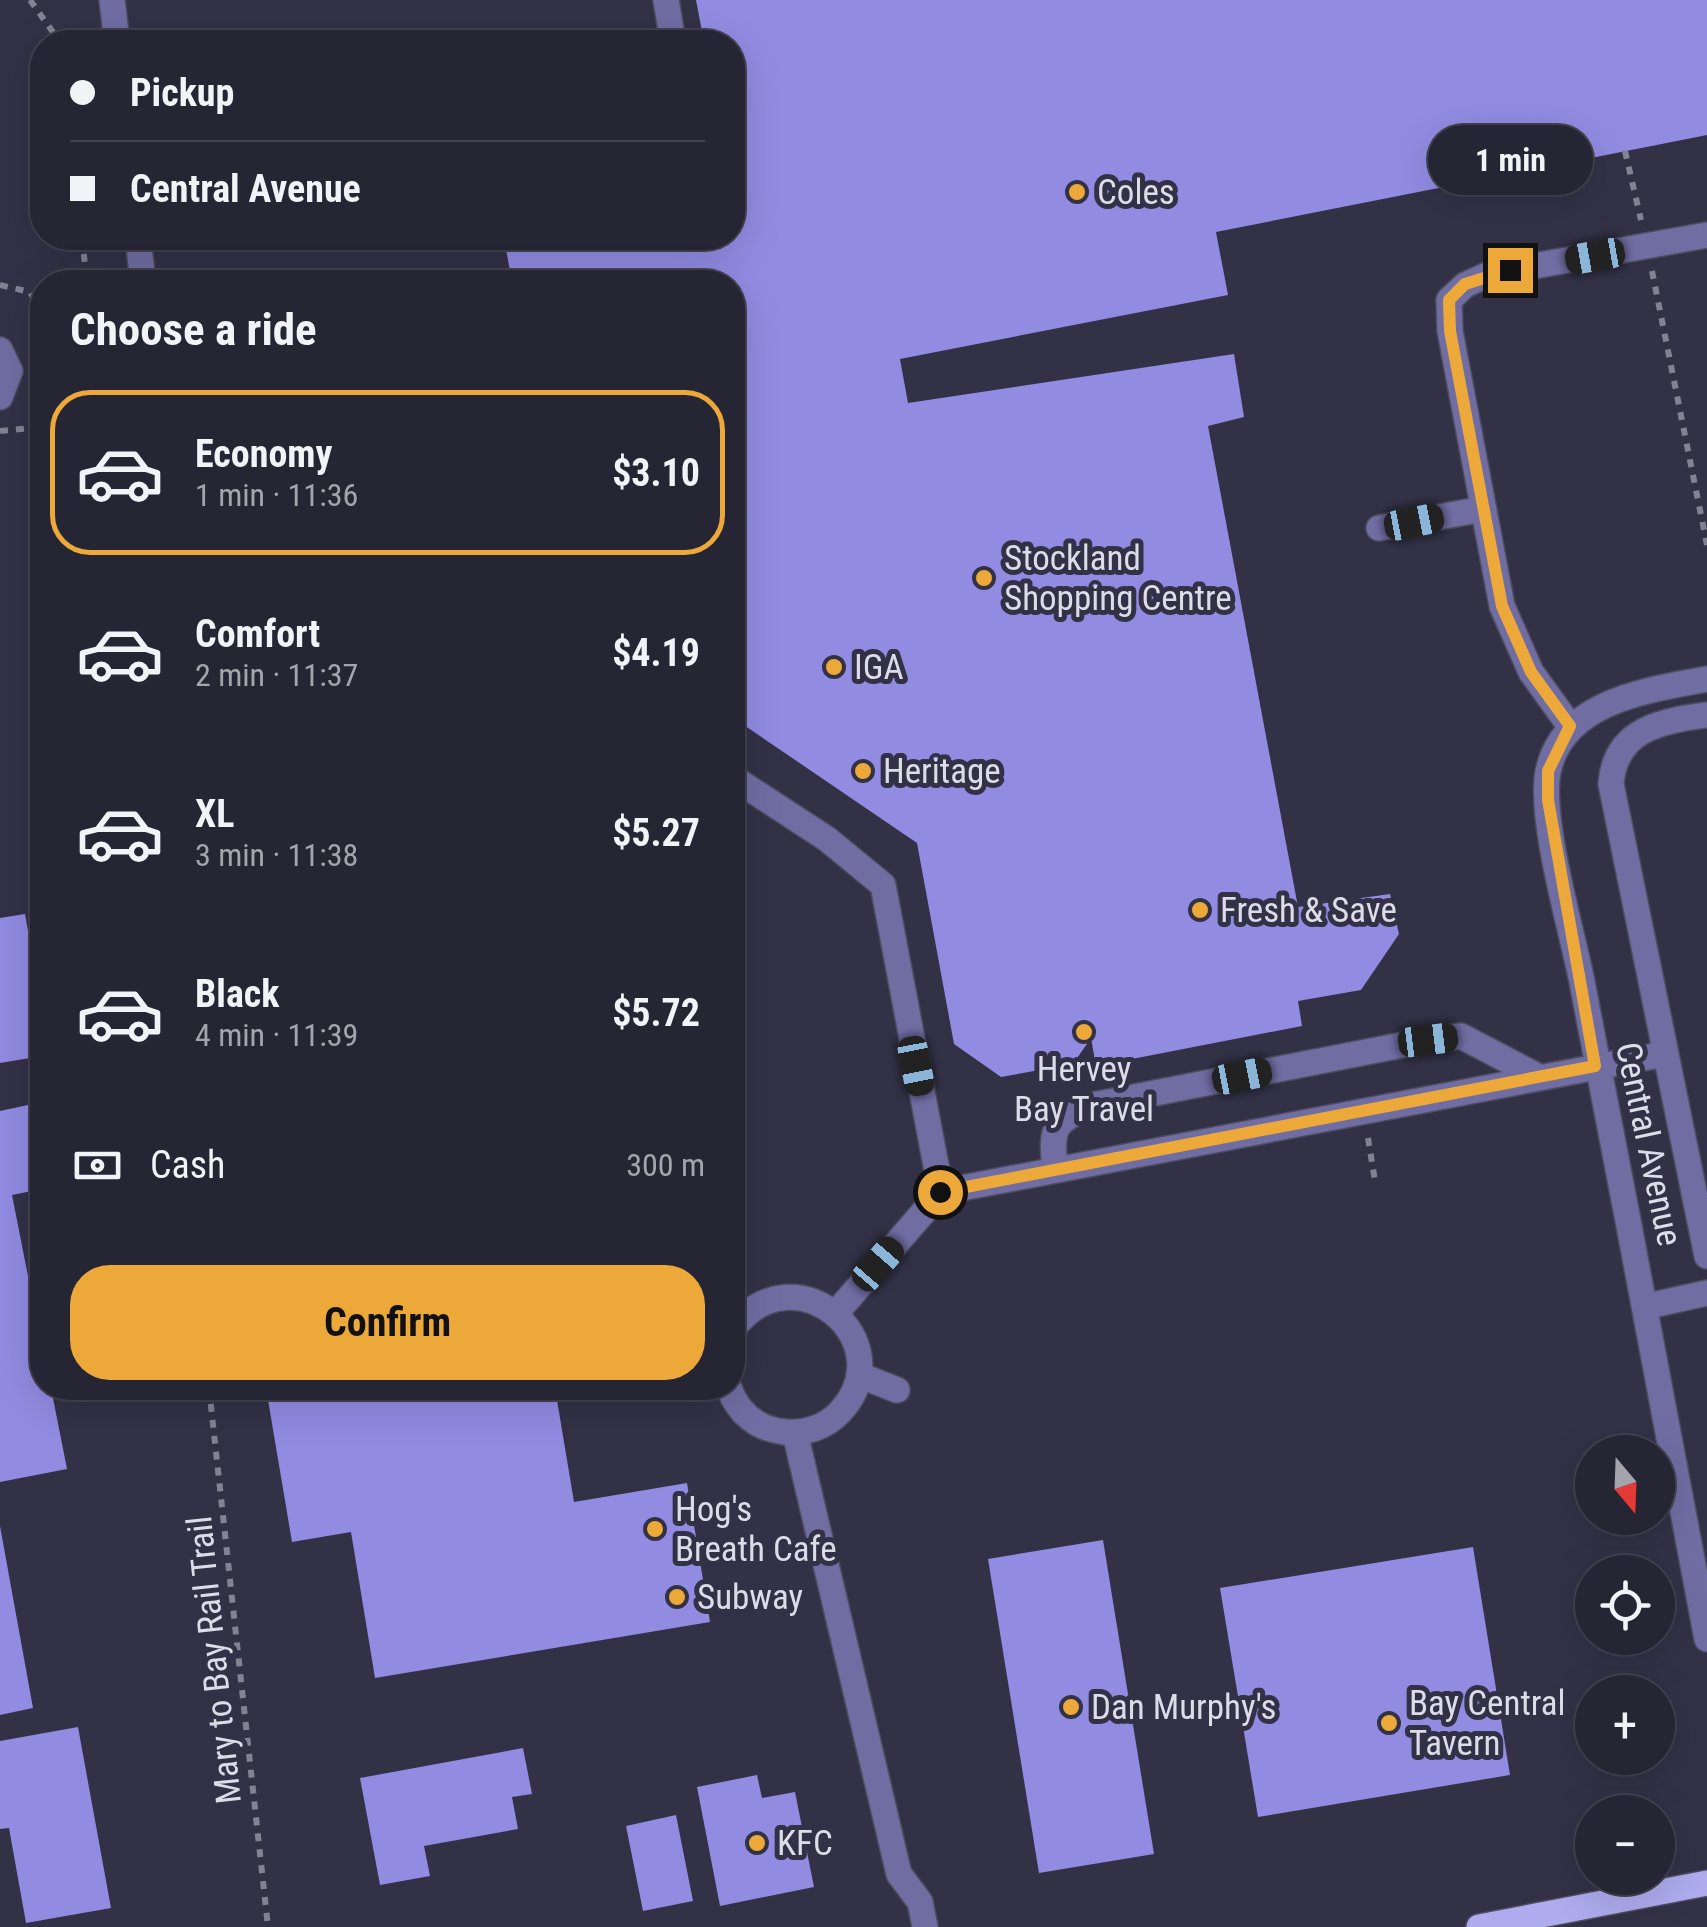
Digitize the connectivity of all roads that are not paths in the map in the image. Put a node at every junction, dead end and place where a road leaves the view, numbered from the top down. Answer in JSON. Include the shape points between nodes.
{"nodes":[{"id":1,"x":112,"y":0,"type":"edge"},
{"id":2,"x":666,"y":0,"type":"edge"},
{"id":3,"x":116,"y":30,"type":"edge"},
{"id":4,"x":672,"y":30,"type":"edge"},
{"id":5,"x":1707,"y":234,"type":"edge"},
{"id":6,"x":0,"y":350,"type":"edge"},
{"id":7,"x":0,"y":398,"type":"edge"},
{"id":8,"x":1483,"y":509,"type":"junction"},
{"id":9,"x":1379,"y":528,"type":"dead end"},
{"id":10,"x":1707,"y":679,"type":"edge"},
{"id":11,"x":1707,"y":714,"type":"edge"},
{"id":12,"x":1570,"y":726,"type":"junction"},
{"id":13,"x":745,"y":786,"type":"edge"},
{"id":14,"x":1665,"y":1054,"type":"junction"},
{"id":15,"x":1595,"y":1066,"type":"junction"},
{"id":16,"x":1539,"y":1077,"type":"junction"},
{"id":17,"x":1055,"y":1168,"type":"junction"},
{"id":18,"x":940,"y":1192,"type":"junction"},
{"id":19,"x":1707,"y":1256,"type":"edge"},
{"id":20,"x":1707,"y":1292,"type":"edge"},
{"id":21,"x":1648,"y":1306,"type":"junction"},
{"id":22,"x":836,"y":1313,"type":"junction"},
{"id":23,"x":745,"y":1316,"type":"edge"},
{"id":24,"x":859,"y":1375,"type":"junction"},
{"id":25,"x":897,"y":1390,"type":"dead end"},
{"id":26,"x":734,"y":1400,"type":"edge"},
{"id":27,"x":795,"y":1433,"type":"junction"},
{"id":28,"x":1707,"y":1639,"type":"edge"},
{"id":29,"x":1707,"y":1883,"type":"edge"},
{"id":30,"x":924,"y":1927,"type":"edge"},
{"id":31,"x":1479,"y":1927,"type":"edge"}],
"edges":[{"from":1,"to":3,"type":"street"},
{"from":2,"to":4,"type":"street"},
{"from":5,"to":8,"type":"street","via":[[1489,274],[1449,300]]},
{"from":6,"to":7,"type":"street","via":[[10,371]]},
{"from":8,"to":9,"type":"street"},
{"from":8,"to":12,"type":"street","via":[[1516,644]]},
{"from":10,"to":12,"type":"street","via":[[1654,689]]},
{"from":11,"to":14,"type":"street","name":"Central Avenue","via":[[1644,728],[1612,765]]},
{"from":12,"to":15,"type":"street","name":"Central Avenue","via":[[1548,771],[1548,800]]},
{"from":13,"to":18,"type":"street","via":[[827,839],[882,885]]},
{"from":14,"to":15,"type":"street"},
{"from":14,"to":19,"type":"street","name":"Central Avenue"},
{"from":15,"to":16,"type":"street"},
{"from":15,"to":21,"type":"street","name":"Central Avenue"},
{"from":16,"to":17,"type":"street"},
{"from":16,"to":17,"type":"street","via":[[1461,1036],[1390,1047],[1094,1104],[1063,1118],[1052,1138]]},
{"from":17,"to":18,"type":"street"},
{"from":18,"to":22,"type":"street"},
{"from":20,"to":21,"type":"street"},
{"from":21,"to":28,"type":"street","name":"Central Avenue"},
{"from":22,"to":23,"type":"street","via":[[799,1296],[778,1298]]},
{"from":22,"to":24,"type":"street","via":[[855,1341]]},
{"from":24,"to":25,"type":"street"},
{"from":24,"to":27,"type":"street","via":[[837,1415]]},
{"from":26,"to":27,"type":"street","via":[[752,1421]]},
{"from":27,"to":30,"type":"street","via":[[899,1874],[920,1902]]},
{"from":29,"to":31,"type":"main road"}]}
